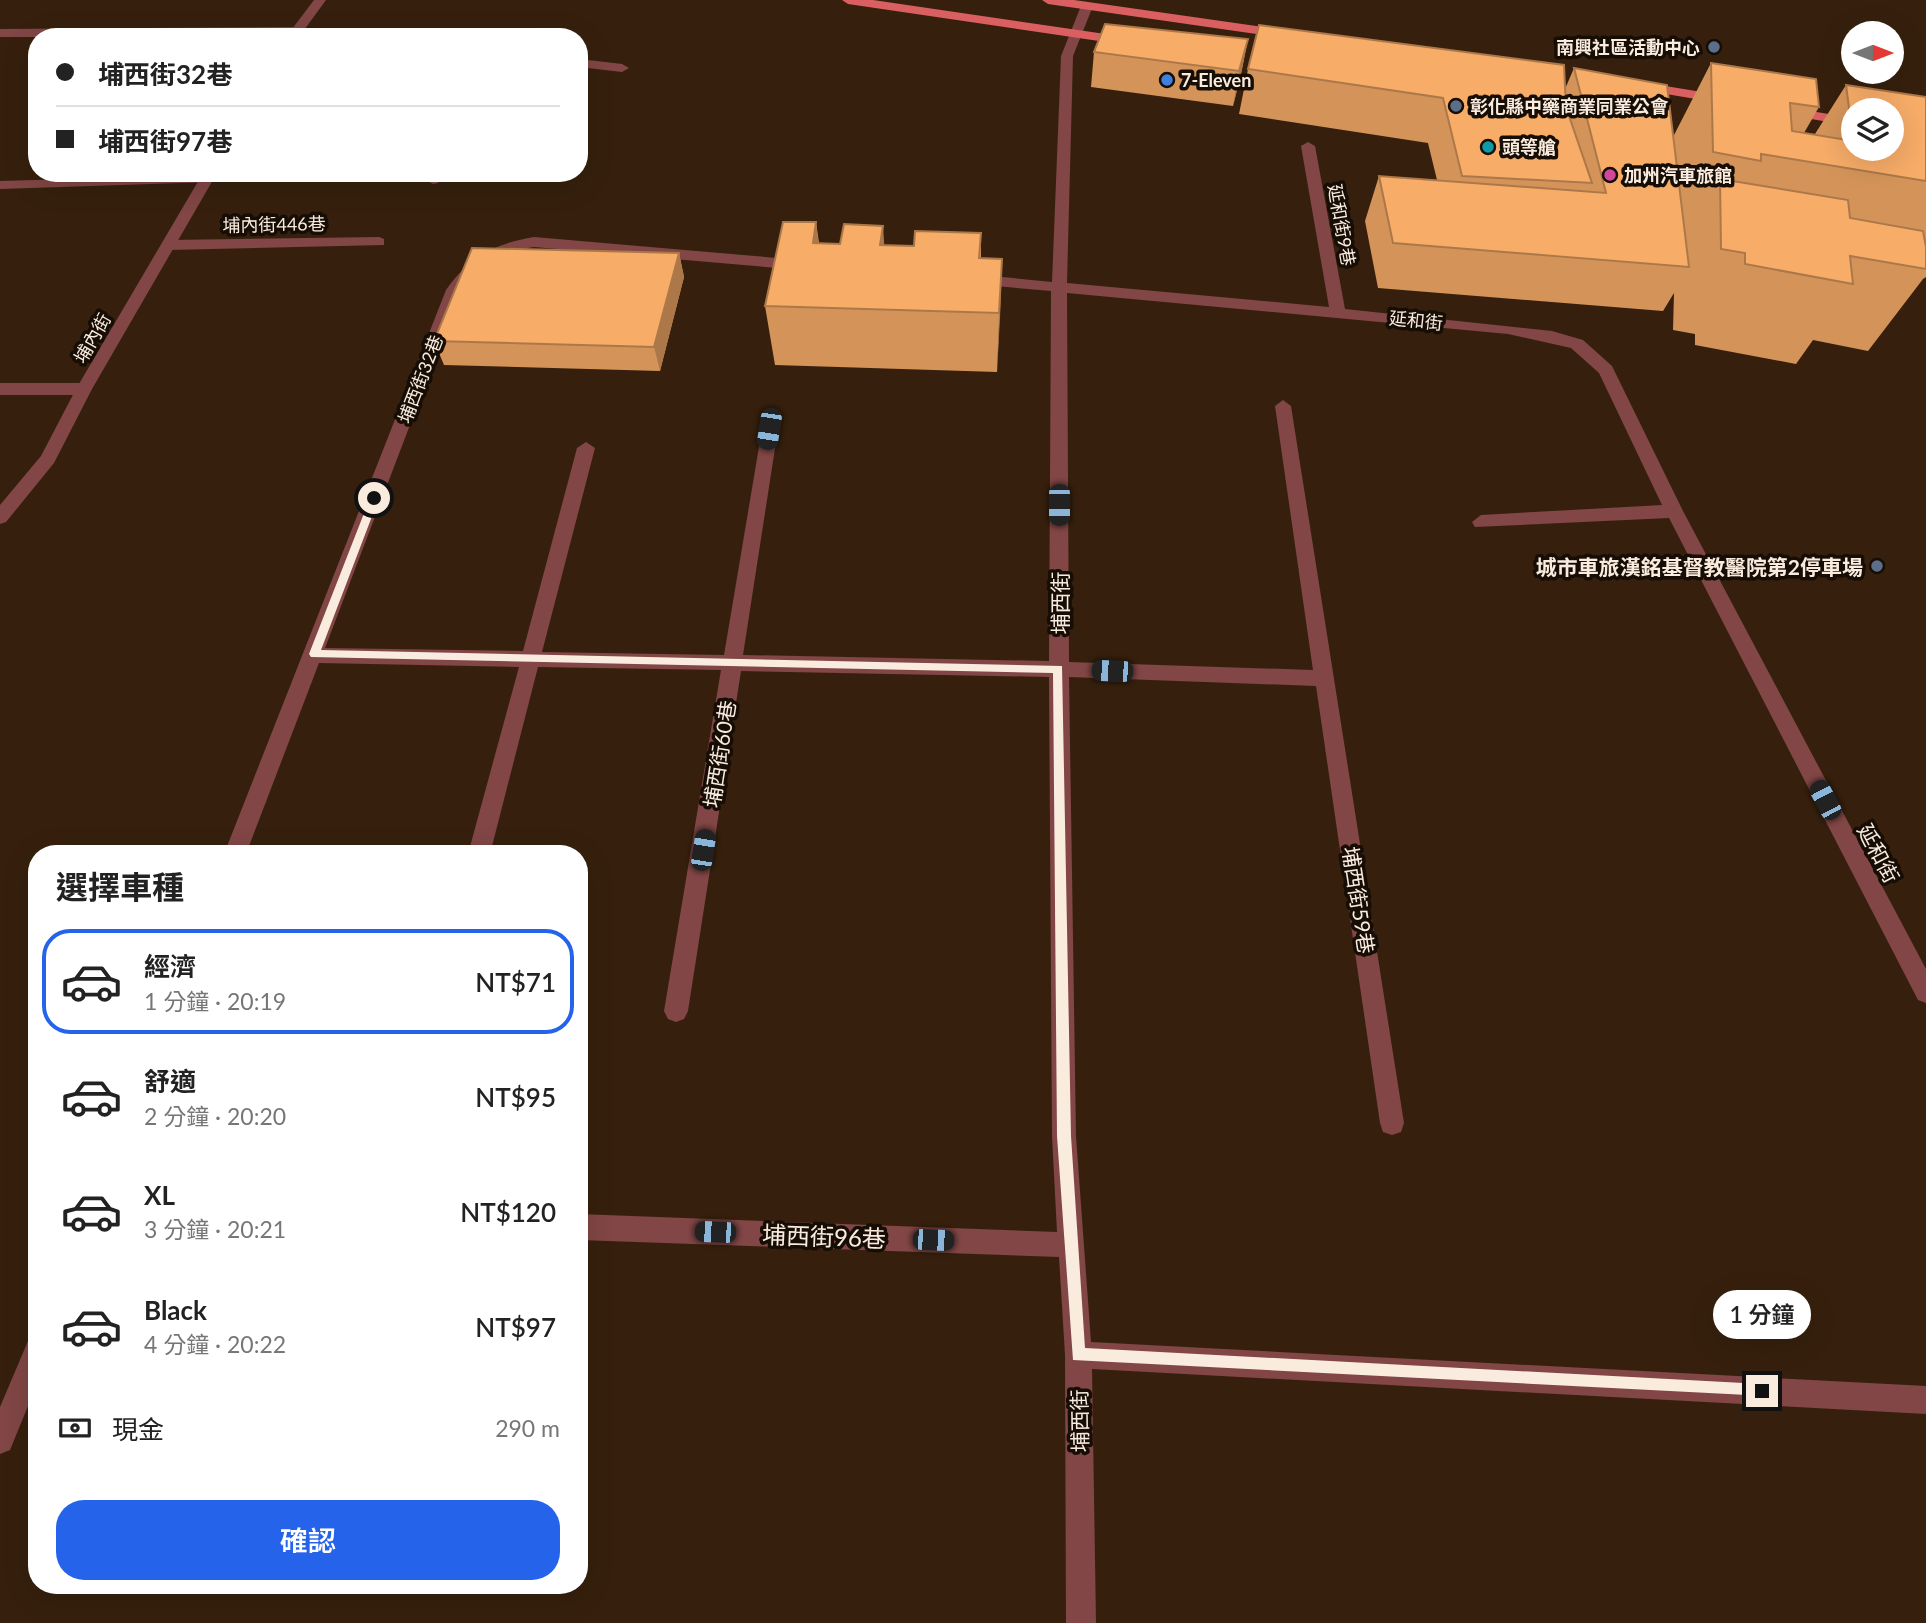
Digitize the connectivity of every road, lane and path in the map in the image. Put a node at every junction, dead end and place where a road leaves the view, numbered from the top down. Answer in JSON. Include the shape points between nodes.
{"nodes":[{"id":1,"x":320,"y":0,"type":"edge"},
{"id":2,"x":848,"y":0,"type":"edge"},
{"id":3,"x":1048,"y":0,"type":"edge"},
{"id":4,"x":1087,"y":5,"type":"junction"},
{"id":5,"x":299,"y":28,"type":"edge"},
{"id":6,"x":0,"y":33,"type":"edge"},
{"id":7,"x":28,"y":33,"type":"edge"},
{"id":8,"x":1077,"y":33,"type":"junction"},
{"id":9,"x":1294,"y":36,"type":"edge"},
{"id":10,"x":1146,"y":44,"type":"edge"},
{"id":11,"x":588,"y":64,"type":"edge"},
{"id":12,"x":622,"y":68,"type":"dead end"},
{"id":13,"x":1627,"y":83,"type":"edge"},
{"id":14,"x":1733,"y":102,"type":"edge"},
{"id":15,"x":1773,"y":108,"type":"edge"},
{"id":16,"x":1841,"y":120,"type":"edge"},
{"id":17,"x":1308,"y":146,"type":"dead end"},
{"id":18,"x":70,"y":182,"type":"edge"},
{"id":19,"x":206,"y":182,"type":"edge"},
{"id":20,"x":0,"y":185,"type":"edge"},
{"id":21,"x":379,"y":242,"type":"dead end"},
{"id":22,"x":169,"y":245,"type":"junction"},
{"id":23,"x":824,"y":267,"type":"edge"},
{"id":24,"x":948,"y":277,"type":"edge"},
{"id":25,"x":1059,"y":287,"type":"junction"},
{"id":26,"x":1338,"y":312,"type":"junction"},
{"id":27,"x":0,"y":389,"type":"edge"},
{"id":28,"x":84,"y":389,"type":"junction"},
{"id":29,"x":1283,"y":406,"type":"dead end"},
{"id":30,"x":769,"y":429,"type":"dead end"},
{"id":31,"x":586,"y":448,"type":"dead end"},
{"id":32,"x":1674,"y":511,"type":"junction"},
{"id":33,"x":0,"y":517,"type":"edge"},
{"id":34,"x":1481,"y":522,"type":"dead end"},
{"id":35,"x":314,"y":654,"type":"junction"},
{"id":36,"x":533,"y":659,"type":"junction"},
{"id":37,"x":734,"y":663,"type":"junction"},
{"id":38,"x":1059,"y":669,"type":"junction"},
{"id":39,"x":1325,"y":678,"type":"junction"},
{"id":40,"x":239,"y":845,"type":"edge"},
{"id":41,"x":481,"y":845,"type":"edge"},
{"id":42,"x":1926,"y":992,"type":"edge"},
{"id":43,"x":676,"y":1011,"type":"dead end"},
{"id":44,"x":1392,"y":1123,"type":"dead end"},
{"id":45,"x":588,"y":1227,"type":"edge"},
{"id":46,"x":1069,"y":1245,"type":"junction"},
{"id":47,"x":1078,"y":1354,"type":"junction"},
{"id":48,"x":28,"y":1372,"type":"edge"},
{"id":49,"x":1926,"y":1400,"type":"edge"},
{"id":50,"x":0,"y":1440,"type":"edge"},
{"id":51,"x":1082,"y":1623,"type":"edge"}],
"edges":[{"from":1,"to":5,"type":"street"},
{"from":2,"to":8,"type":"main road"},
{"from":3,"to":4,"type":"main road"},
{"from":4,"to":8,"type":"street","name":"埔西街"},
{"from":4,"to":9,"type":"main road"},
{"from":6,"to":7,"type":"street"},
{"from":8,"to":10,"type":"main road"},
{"from":8,"to":25,"type":"street","name":"埔西街","via":[[1068,56]]},
{"from":11,"to":12,"type":"street"},
{"from":13,"to":14,"type":"main road"},
{"from":15,"to":16,"type":"main road"},
{"from":17,"to":26,"type":"street","name":"延和街9巷"},
{"from":18,"to":20,"type":"street"},
{"from":19,"to":22,"type":"street","name":"埔內街"},
{"from":21,"to":22,"type":"street","name":"埔內街446巷"},
{"from":22,"to":28,"type":"street","name":"埔內街"},
{"from":23,"to":35,"type":"street","name":"埔西街32巷","via":[[534,242],[500,247],[474,263],[454,290]]},
{"from":24,"to":25,"type":"street"},
{"from":25,"to":26,"type":"street","name":"延和街"},
{"from":25,"to":38,"type":"street","name":"埔西街"},
{"from":26,"to":32,"type":"street","name":"延和街","via":[[1508,329],[1577,344],[1606,370]]},
{"from":27,"to":28,"type":"street"},
{"from":28,"to":33,"type":"street","name":"埔內街","via":[[48,458]]},
{"from":29,"to":39,"type":"street","name":"埔西街59巷"},
{"from":30,"to":37,"type":"street","name":"埔西街60巷"},
{"from":31,"to":36,"type":"street"},
{"from":32,"to":34,"type":"street"},
{"from":32,"to":42,"type":"street","name":"延和街"},
{"from":35,"to":36,"type":"street"},
{"from":35,"to":40,"type":"street","name":"埔西街32巷"},
{"from":36,"to":37,"type":"street"},
{"from":36,"to":41,"type":"street"},
{"from":37,"to":38,"type":"street"},
{"from":37,"to":43,"type":"street","name":"埔西街60巷"},
{"from":38,"to":39,"type":"street"},
{"from":38,"to":46,"type":"street","name":"埔西街"},
{"from":39,"to":44,"type":"street","name":"埔西街59巷"},
{"from":45,"to":46,"type":"street","name":"埔西街96巷"},
{"from":46,"to":47,"type":"street","name":"埔西街"},
{"from":47,"to":49,"type":"street"},
{"from":47,"to":51,"type":"street","name":"埔西街"},
{"from":48,"to":50,"type":"street"}]}
